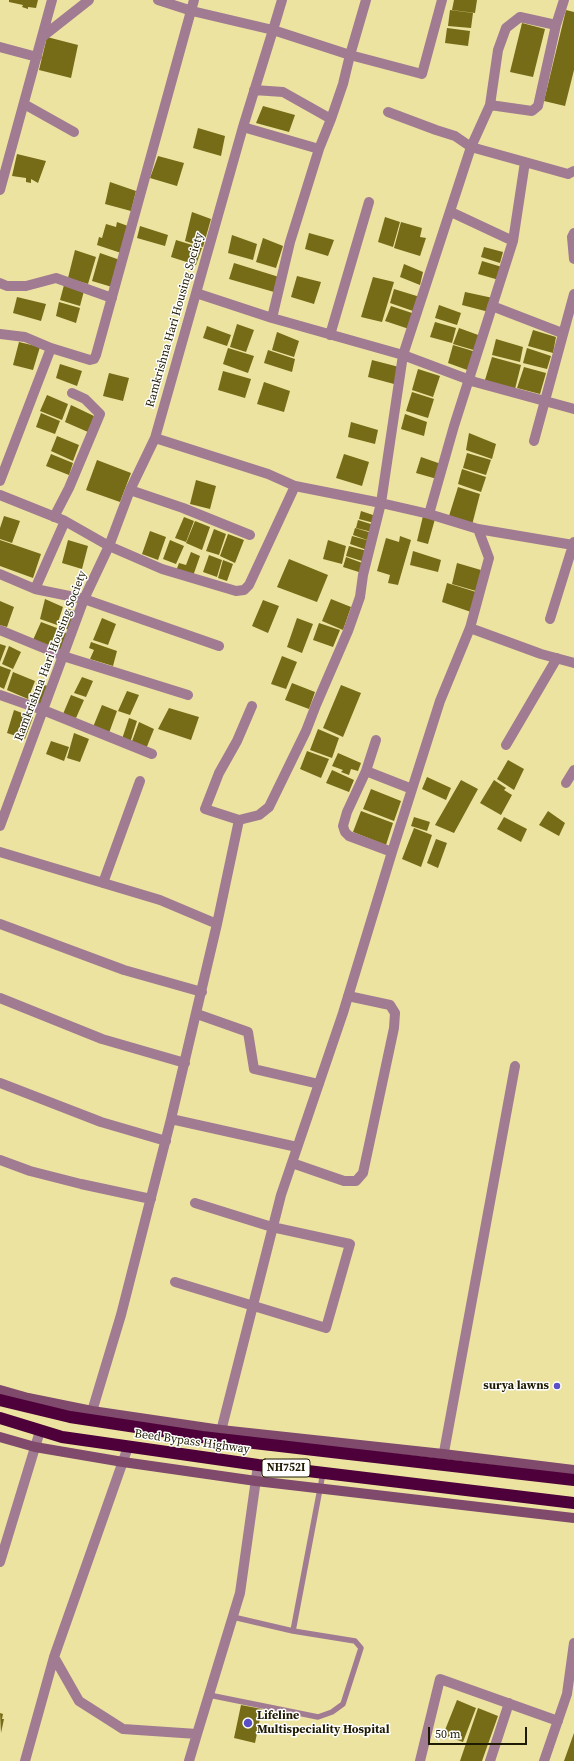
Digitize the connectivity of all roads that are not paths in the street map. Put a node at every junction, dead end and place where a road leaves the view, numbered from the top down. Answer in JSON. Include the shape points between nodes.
{"nodes":[{"id":1,"x":52,"y":0,"type":"edge"},
{"id":2,"x":89,"y":0,"type":"edge"},
{"id":3,"x":158,"y":0,"type":"edge"},
{"id":4,"x":194,"y":0,"type":"edge"},
{"id":5,"x":282,"y":0,"type":"edge"},
{"id":6,"x":366,"y":0,"type":"edge"},
{"id":7,"x":442,"y":0,"type":"edge"},
{"id":8,"x":564,"y":0,"type":"edge"},
{"id":9,"x":192,"y":11,"type":"junction"},
{"id":10,"x":556,"y":25,"type":"junction"},
{"id":11,"x":273,"y":30,"type":"junction"},
{"id":12,"x":42,"y":37,"type":"junction"},
{"id":13,"x":0,"y":47,"type":"edge"},
{"id":14,"x":350,"y":55,"type":"junction"},
{"id":15,"x":37,"y":57,"type":"junction"},
{"id":16,"x":254,"y":90,"type":"junction"},
{"id":17,"x":24,"y":104,"type":"junction"},
{"id":18,"x":490,"y":105,"type":"junction"},
{"id":19,"x":388,"y":112,"type":"dead end"},
{"id":20,"x":331,"y":119,"type":"junction"},
{"id":21,"x":243,"y":127,"type":"junction"},
{"id":22,"x":74,"y":132,"type":"dead end"},
{"id":23,"x":471,"y":147,"type":"junction"},
{"id":24,"x":319,"y":149,"type":"junction"},
{"id":25,"x":4,"y":162,"type":"edge"},
{"id":26,"x":525,"y":162,"type":"junction"},
{"id":27,"x":574,"y":172,"type":"edge"},
{"id":28,"x":0,"y":190,"type":"edge"},
{"id":29,"x":369,"y":202,"type":"dead end"},
{"id":30,"x":450,"y":212,"type":"junction"},
{"id":31,"x":574,"y":233,"type":"edge"},
{"id":32,"x":513,"y":241,"type":"junction"},
{"id":33,"x":574,"y":259,"type":"edge"},
{"id":34,"x":0,"y":283,"type":"edge"},
{"id":35,"x":196,"y":293,"type":"junction"},
{"id":36,"x":574,"y":294,"type":"edge"},
{"id":37,"x":112,"y":298,"type":"junction"},
{"id":38,"x":492,"y":306,"type":"junction"},
{"id":39,"x":272,"y":318,"type":"junction"},
{"id":40,"x":562,"y":333,"type":"junction"},
{"id":41,"x":0,"y":334,"type":"edge"},
{"id":42,"x":330,"y":335,"type":"junction"},
{"id":43,"x":51,"y":348,"type":"junction"},
{"id":44,"x":403,"y":355,"type":"junction"},
{"id":45,"x":468,"y":380,"type":"junction"},
{"id":46,"x":72,"y":393,"type":"dead end"},
{"id":47,"x":546,"y":401,"type":"junction"},
{"id":48,"x":574,"y":409,"type":"edge"},
{"id":49,"x":155,"y":438,"type":"junction"},
{"id":50,"x":534,"y":442,"type":"dead end"},
{"id":51,"x":0,"y":481,"type":"edge"},
{"id":52,"x":295,"y":486,"type":"junction"},
{"id":53,"x":130,"y":490,"type":"junction"},
{"id":54,"x":0,"y":495,"type":"edge"},
{"id":55,"x":381,"y":504,"type":"junction"},
{"id":56,"x":429,"y":514,"type":"junction"},
{"id":57,"x":54,"y":517,"type":"junction"},
{"id":58,"x":65,"y":521,"type":"junction"},
{"id":59,"x":478,"y":529,"type":"junction"},
{"id":60,"x":250,"y":535,"type":"dead end"},
{"id":61,"x":574,"y":543,"type":"edge"},
{"id":62,"x":109,"y":546,"type":"junction"},
{"id":63,"x":0,"y":574,"type":"edge"},
{"id":64,"x":35,"y":590,"type":"junction"},
{"id":65,"x":84,"y":599,"type":"junction"},
{"id":66,"x":550,"y":619,"type":"dead end"},
{"id":67,"x":470,"y":628,"type":"junction"},
{"id":68,"x":0,"y":630,"type":"edge"},
{"id":69,"x":219,"y":646,"type":"dead end"},
{"id":70,"x":63,"y":656,"type":"junction"},
{"id":71,"x":557,"y":658,"type":"junction"},
{"id":72,"x":574,"y":663,"type":"edge"},
{"id":73,"x":0,"y":695,"type":"edge"},
{"id":74,"x":188,"y":695,"type":"dead end"},
{"id":75,"x":252,"y":706,"type":"dead end"},
{"id":76,"x":43,"y":710,"type":"junction"},
{"id":77,"x":376,"y":740,"type":"dead end"},
{"id":78,"x":506,"y":745,"type":"dead end"},
{"id":79,"x":152,"y":754,"type":"dead end"},
{"id":80,"x":574,"y":770,"type":"edge"},
{"id":81,"x":366,"y":771,"type":"junction"},
{"id":82,"x":140,"y":781,"type":"dead end"},
{"id":83,"x":566,"y":783,"type":"dead end"},
{"id":84,"x":412,"y":789,"type":"junction"},
{"id":85,"x":239,"y":820,"type":"junction"},
{"id":86,"x":0,"y":826,"type":"edge"},
{"id":87,"x":0,"y":852,"type":"edge"},
{"id":88,"x":392,"y":852,"type":"junction"},
{"id":89,"x":104,"y":883,"type":"junction"},
{"id":90,"x":0,"y":924,"type":"edge"},
{"id":91,"x":218,"y":924,"type":"junction"},
{"id":92,"x":202,"y":992,"type":"junction"},
{"id":93,"x":348,"y":996,"type":"junction"},
{"id":94,"x":0,"y":998,"type":"edge"},
{"id":95,"x":197,"y":1014,"type":"junction"},
{"id":96,"x":185,"y":1063,"type":"junction"},
{"id":97,"x":515,"y":1066,"type":"dead end"},
{"id":98,"x":0,"y":1083,"type":"edge"},
{"id":99,"x":319,"y":1084,"type":"junction"},
{"id":100,"x":171,"y":1119,"type":"junction"},
{"id":101,"x":166,"y":1141,"type":"junction"},
{"id":102,"x":297,"y":1147,"type":"junction"},
{"id":103,"x":0,"y":1160,"type":"edge"},
{"id":104,"x":292,"y":1163,"type":"junction"},
{"id":105,"x":151,"y":1199,"type":"junction"},
{"id":106,"x":195,"y":1203,"type":"dead end"},
{"id":107,"x":272,"y":1228,"type":"junction"},
{"id":108,"x":175,"y":1282,"type":"dead end"},
{"id":109,"x":252,"y":1305,"type":"junction"},
{"id":110,"x":0,"y":1390,"type":"edge"},
{"id":111,"x":0,"y":1400,"type":"edge"},
{"id":112,"x":91,"y":1416,"type":"junction"},
{"id":113,"x":0,"y":1418,"type":"edge"},
{"id":114,"x":40,"y":1431,"type":"junction"},
{"id":115,"x":220,"y":1434,"type":"junction"},
{"id":116,"x":0,"y":1437,"type":"edge"},
{"id":117,"x":35,"y":1447,"type":"junction"},
{"id":118,"x":128,"y":1447,"type":"junction"},
{"id":119,"x":442,"y":1459,"type":"junction"},
{"id":120,"x":123,"y":1462,"type":"junction"},
{"id":121,"x":258,"y":1465,"type":"junction"},
{"id":122,"x":574,"y":1470,"type":"edge"},
{"id":123,"x":323,"y":1473,"type":"junction"},
{"id":124,"x":574,"y":1480,"type":"edge"},
{"id":125,"x":256,"y":1481,"type":"junction"},
{"id":126,"x":320,"y":1488,"type":"junction"},
{"id":127,"x":574,"y":1503,"type":"edge"},
{"id":128,"x":574,"y":1518,"type":"edge"},
{"id":129,"x":0,"y":1562,"type":"edge"},
{"id":130,"x":233,"y":1617,"type":"junction"},
{"id":131,"x":293,"y":1632,"type":"junction"},
{"id":132,"x":574,"y":1643,"type":"edge"},
{"id":133,"x":54,"y":1657,"type":"junction"},
{"id":134,"x":573,"y":1664,"type":"edge"},
{"id":135,"x":209,"y":1695,"type":"junction"},
{"id":136,"x":509,"y":1703,"type":"junction"},
{"id":137,"x":558,"y":1721,"type":"junction"},
{"id":138,"x":197,"y":1734,"type":"junction"},
{"id":139,"x":25,"y":1761,"type":"edge"},
{"id":140,"x":189,"y":1761,"type":"edge"},
{"id":141,"x":420,"y":1761,"type":"edge"},
{"id":142,"x":490,"y":1761,"type":"edge"},
{"id":143,"x":544,"y":1761,"type":"edge"}],
"edges":[{"from":1,"to":12,"type":"street"},
{"from":2,"to":12,"type":"street"},
{"from":3,"to":9,"type":"street"},
{"from":4,"to":9,"type":"street"},
{"from":5,"to":11,"type":"street","name":"Ramkrishna Hari Housing Society"},
{"from":6,"to":14,"type":"street"},
{"from":7,"to":14,"type":"street","via":[[422,74]]},
{"from":8,"to":10,"type":"street"},
{"from":9,"to":11,"type":"street"},
{"from":9,"to":37,"type":"street"},
{"from":10,"to":18,"type":"street","via":[[538,106],[532,111]]},
{"from":10,"to":18,"type":"street","via":[[520,17],[506,28],[498,50]]},
{"from":11,"to":14,"type":"street"},
{"from":11,"to":16,"type":"street","name":"Ramkrishna Hari Housing Society"},
{"from":12,"to":15,"type":"street"},
{"from":13,"to":15,"type":"street"},
{"from":14,"to":20,"type":"street"},
{"from":15,"to":17,"type":"street"},
{"from":16,"to":20,"type":"street","via":[[283,92]]},
{"from":16,"to":21,"type":"street","name":"Ramkrishna Hari Housing Society"},
{"from":17,"to":22,"type":"street"},
{"from":17,"to":25,"type":"street"},
{"from":18,"to":23,"type":"street"},
{"from":19,"to":23,"type":"street","via":[[455,136]]},
{"from":20,"to":24,"type":"street"},
{"from":21,"to":24,"type":"street"},
{"from":21,"to":35,"type":"street","name":"Ramkrishna Hari Housing Society"},
{"from":23,"to":26,"type":"street"},
{"from":23,"to":30,"type":"street"},
{"from":24,"to":39,"type":"street","via":[[290,242]]},
{"from":25,"to":28,"type":"street"},
{"from":26,"to":27,"type":"street","via":[[568,174]]},
{"from":26,"to":32,"type":"street"},
{"from":29,"to":42,"type":"street"},
{"from":30,"to":32,"type":"street"},
{"from":30,"to":44,"type":"street"},
{"from":31,"to":33,"type":"street"},
{"from":32,"to":38,"type":"street"},
{"from":34,"to":37,"type":"street","via":[[7,286],[26,286],[56,278]]},
{"from":35,"to":39,"type":"street"},
{"from":35,"to":49,"type":"street","name":"Ramkrishna Hari Housing Society"},
{"from":36,"to":40,"type":"street"},
{"from":37,"to":43,"type":"street","via":[[94,359]]},
{"from":38,"to":40,"type":"street"},
{"from":38,"to":45,"type":"street"},
{"from":39,"to":42,"type":"street"},
{"from":40,"to":47,"type":"street"},
{"from":41,"to":43,"type":"street","via":[[25,337]]},
{"from":42,"to":44,"type":"street"},
{"from":43,"to":51,"type":"street"},
{"from":44,"to":45,"type":"street"},
{"from":44,"to":55,"type":"street"},
{"from":45,"to":47,"type":"street"},
{"from":45,"to":56,"type":"street"},
{"from":46,"to":57,"type":"street","via":[[85,398],[100,414]]},
{"from":47,"to":48,"type":"street"},
{"from":47,"to":50,"type":"street"},
{"from":49,"to":52,"type":"street","via":[[268,474]]},
{"from":49,"to":53,"type":"street","name":"Ramkrishna Hari Housing Society"},
{"from":52,"to":55,"type":"street"},
{"from":52,"to":62,"type":"street","via":[[249,585],[244,590],[225,589],[162,569]]},
{"from":53,"to":60,"type":"street"},
{"from":53,"to":62,"type":"street","name":"Ramkrishna Hari Housing Society"},
{"from":54,"to":57,"type":"street"},
{"from":55,"to":56,"type":"street"},
{"from":55,"to":85,"type":"street","via":[[360,597],[306,731],[269,808],[259,815]]},
{"from":56,"to":59,"type":"street"},
{"from":57,"to":58,"type":"street"},
{"from":58,"to":62,"type":"street"},
{"from":58,"to":64,"type":"street"},
{"from":59,"to":61,"type":"street"},
{"from":59,"to":67,"type":"street","via":[[490,558]]},
{"from":61,"to":66,"type":"street"},
{"from":62,"to":65,"type":"street","name":"Ramkrishna Hari Housing Society"},
{"from":63,"to":64,"type":"street"},
{"from":64,"to":65,"type":"street"},
{"from":65,"to":69,"type":"street"},
{"from":65,"to":70,"type":"street","name":"Ramkrishna Hari Housing Society"},
{"from":67,"to":71,"type":"street"},
{"from":67,"to":84,"type":"street","via":[[440,701]]},
{"from":68,"to":70,"type":"street"},
{"from":70,"to":74,"type":"street"},
{"from":70,"to":76,"type":"street","name":"Ramkrishna Hari Housing Society"},
{"from":71,"to":72,"type":"street"},
{"from":71,"to":78,"type":"street"},
{"from":73,"to":76,"type":"street"},
{"from":75,"to":85,"type":"street","via":[[237,741],[219,773],[205,809]]},
{"from":76,"to":79,"type":"street"},
{"from":76,"to":86,"type":"street","name":"Ramkrishna Hari Housing Society"},
{"from":77,"to":81,"type":"street"},
{"from":80,"to":83,"type":"street"},
{"from":81,"to":84,"type":"street"},
{"from":81,"to":88,"type":"street","via":[[343,826],[349,836]]},
{"from":82,"to":89,"type":"street"},
{"from":84,"to":88,"type":"street"},
{"from":85,"to":91,"type":"street"},
{"from":87,"to":89,"type":"street"},
{"from":88,"to":93,"type":"street"},
{"from":89,"to":91,"type":"street","via":[[160,900]]},
{"from":90,"to":92,"type":"street","via":[[124,970]]},
{"from":91,"to":92,"type":"street"},
{"from":92,"to":95,"type":"street"},
{"from":93,"to":99,"type":"street"},
{"from":93,"to":104,"type":"street","via":[[390,1005],[395,1013],[363,1173],[356,1180],[344,1180]]},
{"from":94,"to":96,"type":"street","via":[[102,1039]]},
{"from":95,"to":96,"type":"street"},
{"from":95,"to":99,"type":"street","via":[[248,1032],[254,1069]]},
{"from":96,"to":100,"type":"street"},
{"from":97,"to":119,"type":"street"},
{"from":98,"to":101,"type":"street","via":[[101,1122]]},
{"from":99,"to":102,"type":"street"},
{"from":100,"to":101,"type":"street"},
{"from":100,"to":102,"type":"street"},
{"from":101,"to":105,"type":"street"},
{"from":102,"to":104,"type":"street"},
{"from":103,"to":105,"type":"street","via":[[30,1171]]},
{"from":104,"to":107,"type":"street"},
{"from":105,"to":112,"type":"street"},
{"from":106,"to":107,"type":"street"},
{"from":107,"to":109,"type":"street"},
{"from":107,"to":109,"type":"street","via":[[350,1244],[326,1328]]},
{"from":108,"to":109,"type":"street"},
{"from":109,"to":115,"type":"street"},
{"from":110,"to":112,"type":"street"},
{"from":111,"to":112,"type":"highway","name":"Beed Bypass Highway","number":"NH752I","via":[[70,1417]]},
{"from":112,"to":115,"type":"highway","name":"Beed Bypass Highway","number":"NH752I"},
{"from":113,"to":114,"type":"highway","name":"Beed Bypass Highway","number":"NH752I"},
{"from":114,"to":117,"type":"street"},
{"from":114,"to":118,"type":"highway","name":"Beed Bypass Highway","number":"NH752I","via":[[62,1438]]},
{"from":115,"to":119,"type":"highway","name":"Beed Bypass Highway","number":"NH752I"},
{"from":116,"to":117,"type":"street"},
{"from":117,"to":120,"type":"street"},
{"from":117,"to":129,"type":"street"},
{"from":118,"to":120,"type":"street"},
{"from":118,"to":121,"type":"highway","name":"Beed Bypass Highway","number":"NH752I"},
{"from":119,"to":122,"type":"street"},
{"from":119,"to":124,"type":"highway","name":"Beed Bypass Highway","number":"NH752I"},
{"from":120,"to":125,"type":"street"},
{"from":120,"to":133,"type":"street"},
{"from":121,"to":123,"type":"highway","name":"Beed Bypass Highway","number":"NH752I"},
{"from":121,"to":125,"type":"street"},
{"from":123,"to":126,"type":"lane"},
{"from":123,"to":127,"type":"highway","name":"Beed Bypass Highway","number":"NH752I"},
{"from":125,"to":126,"type":"street"},
{"from":125,"to":130,"type":"street","via":[[240,1593]]},
{"from":126,"to":128,"type":"street"},
{"from":126,"to":131,"type":"lane"},
{"from":130,"to":131,"type":"lane"},
{"from":130,"to":135,"type":"street"},
{"from":131,"to":135,"type":"lane","via":[[359,1643],[361,1648],[343,1704],[332,1712],[318,1717]]},
{"from":132,"to":134,"type":"street"},
{"from":133,"to":138,"type":"street","via":[[79,1701],[123,1729]]},
{"from":133,"to":139,"type":"street"},
{"from":134,"to":137,"type":"street"},
{"from":135,"to":138,"type":"street"},
{"from":136,"to":137,"type":"street"},
{"from":136,"to":141,"type":"street","via":[[440,1679]]},
{"from":136,"to":142,"type":"street"},
{"from":137,"to":143,"type":"street"},
{"from":138,"to":140,"type":"street"}]}
